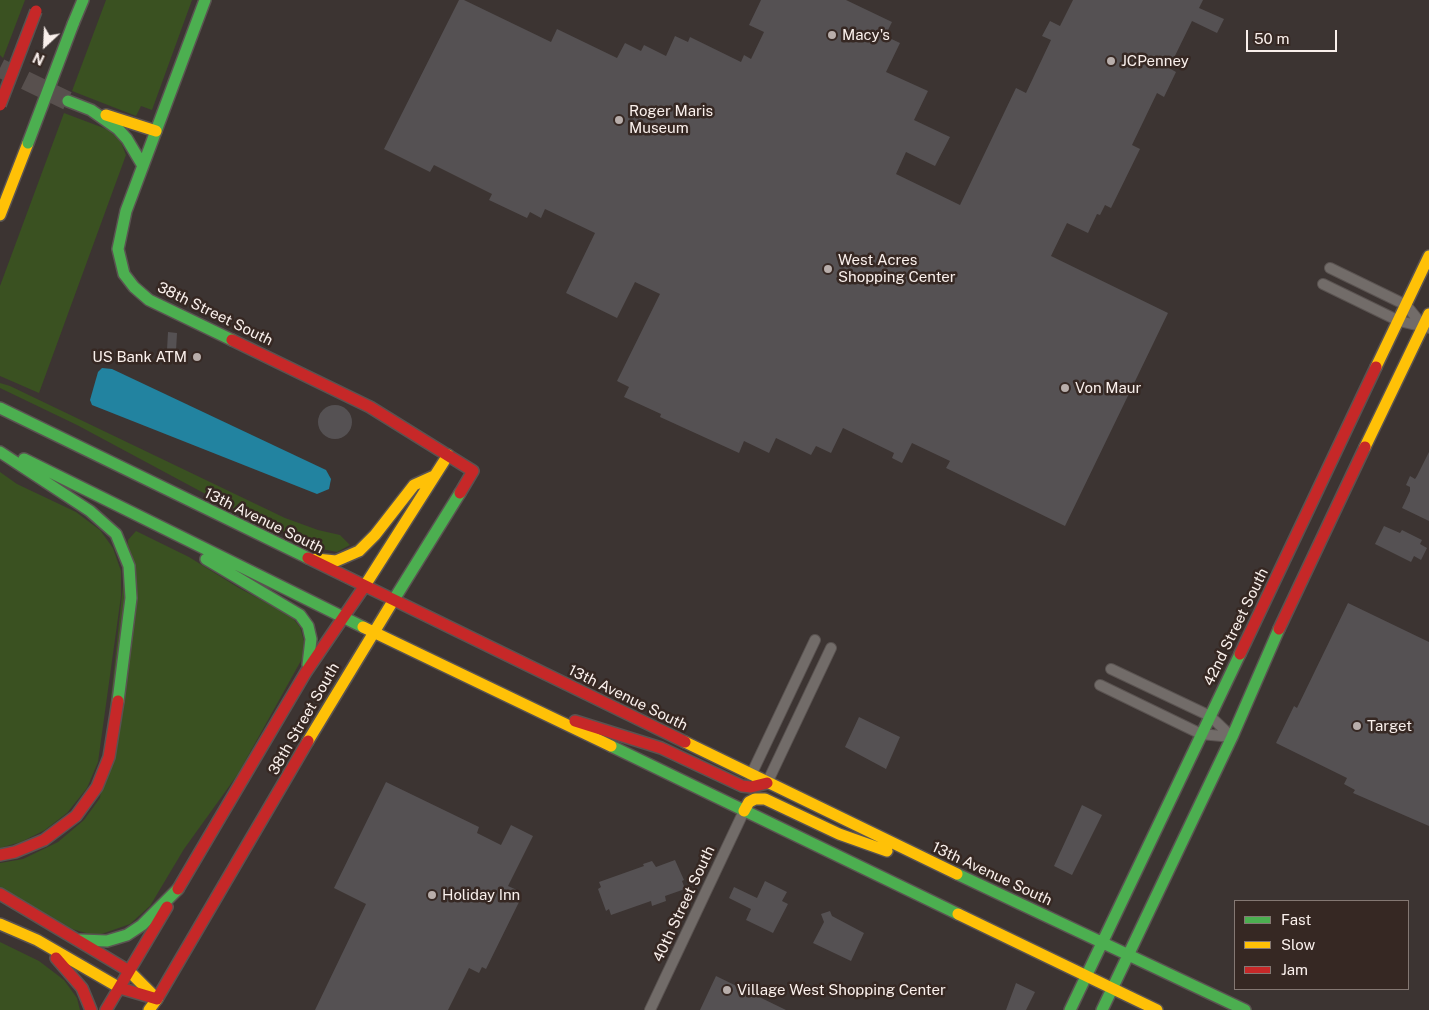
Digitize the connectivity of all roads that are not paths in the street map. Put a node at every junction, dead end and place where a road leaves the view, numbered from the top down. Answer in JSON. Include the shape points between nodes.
{"nodes":[{"id":1,"x":83,"y":0,"type":"edge"},
{"id":2,"x":205,"y":0,"type":"edge"},
{"id":3,"x":38,"y":6,"type":"edge"},
{"id":4,"x":68,"y":101,"type":"tunnel mouth"},
{"id":5,"x":0,"y":105,"type":"edge"},
{"id":6,"x":91,"y":110,"type":"junction"},
{"id":7,"x":156,"y":131,"type":"junction"},
{"id":8,"x":143,"y":166,"type":"junction"},
{"id":9,"x":0,"y":214,"type":"edge"},
{"id":10,"x":1429,"y":256,"type":"edge"},
{"id":11,"x":1330,"y":268,"type":"dead end"},
{"id":12,"x":1322,"y":284,"type":"dead end"},
{"id":13,"x":1406,"y":305,"type":"junction"},
{"id":14,"x":1429,"y":314,"type":"edge"},
{"id":15,"x":1399,"y":321,"type":"junction"},
{"id":16,"x":1426,"y":327,"type":"edge"},
{"id":17,"x":0,"y":408,"type":"edge"},
{"id":18,"x":0,"y":448,"type":"edge"},
{"id":19,"x":0,"y":452,"type":"edge"},
{"id":20,"x":448,"y":455,"type":"junction"},
{"id":21,"x":434,"y":476,"type":"junction"},
{"id":22,"x":148,"y":520,"type":"junction"},
{"id":23,"x":298,"y":554,"type":"junction"},
{"id":24,"x":364,"y":587,"type":"junction"},
{"id":25,"x":393,"y":601,"type":"junction"},
{"id":26,"x":343,"y":617,"type":"junction"},
{"id":27,"x":373,"y":632,"type":"junction"},
{"id":28,"x":815,"y":640,"type":"dead end"},
{"id":29,"x":831,"y":648,"type":"dead end"},
{"id":30,"x":1110,"y":669,"type":"dead end"},
{"id":31,"x":306,"y":672,"type":"junction"},
{"id":32,"x":1100,"y":684,"type":"dead end"},
{"id":33,"x":528,"y":706,"type":"junction"},
{"id":34,"x":1210,"y":716,"type":"junction"},
{"id":35,"x":1201,"y":734,"type":"junction"},
{"id":36,"x":1232,"y":738,"type":"junction"},
{"id":37,"x":751,"y":774,"type":"junction"},
{"id":38,"x":767,"y":783,"type":"junction"},
{"id":39,"x":744,"y":811,"type":"junction"},
{"id":40,"x":0,"y":855,"type":"edge"},
{"id":41,"x":935,"y":864,"type":"junction"},
{"id":42,"x":178,"y":889,"type":"junction"},
{"id":43,"x":0,"y":894,"type":"edge"},
{"id":44,"x":0,"y":924,"type":"edge"},
{"id":45,"x":37,"y":940,"type":"junction"},
{"id":46,"x":80,"y":940,"type":"junction"},
{"id":47,"x":1102,"y":943,"type":"junction"},
{"id":48,"x":1129,"y":955,"type":"junction"},
{"id":49,"x":129,"y":971,"type":"junction"},
{"id":50,"x":1086,"y":976,"type":"junction"},
{"id":51,"x":120,"y":988,"type":"junction"},
{"id":52,"x":1112,"y":989,"type":"junction"},
{"id":53,"x":157,"y":999,"type":"junction"},
{"id":54,"x":90,"y":1010,"type":"edge"},
{"id":55,"x":106,"y":1010,"type":"edge"},
{"id":56,"x":149,"y":1010,"type":"edge"},
{"id":57,"x":650,"y":1010,"type":"edge"},
{"id":58,"x":1070,"y":1010,"type":"edge"},
{"id":59,"x":1102,"y":1010,"type":"edge"},
{"id":60,"x":1157,"y":1010,"type":"edge"},
{"id":61,"x":1245,"y":1010,"type":"edge"}],
"edges":[{"from":1,"to":9,"type":"main road","bridge":true},
{"from":2,"to":7,"type":"main road","name":"38th Street South"},
{"from":3,"to":5,"type":"main road","bridge":true},
{"from":4,"to":6,"type":"main road"},
{"from":6,"to":7,"type":"main road"},
{"from":6,"to":8,"type":"main road","via":[[118,129]]},
{"from":7,"to":8,"type":"main road","name":"38th Street South"},
{"from":8,"to":20,"type":"main road","name":"38th Street South","via":[[126,211],[118,250],[124,274],[134,287],[149,300],[370,407]]},
{"from":10,"to":13,"type":"main road","name":"42nd Street South"},
{"from":11,"to":13,"type":"street"},
{"from":12,"to":15,"type":"street"},
{"from":13,"to":15,"type":"main road","name":"42nd Street South"},
{"from":13,"to":16,"type":"street"},
{"from":14,"to":16,"type":"main road"},
{"from":15,"to":16,"type":"street"},
{"from":15,"to":34,"type":"main road","name":"42nd Street South"},
{"from":16,"to":36,"type":"main road","via":[[1307,566]]},
{"from":17,"to":23,"type":"main road","name":"13th Avenue South"},
{"from":18,"to":22,"type":"main road"},
{"from":19,"to":40,"type":"main road","via":[[90,511],[116,534],[129,566],[131,598],[115,728],[98,787],[76,816],[44,840]]},
{"from":20,"to":21,"type":"main road","name":"38th Street South"},
{"from":20,"to":25,"type":"main road","name":"38th Street South","via":[[473,471]]},
{"from":21,"to":23,"type":"main road","via":[[414,485],[375,535],[349,557],[324,561]]},
{"from":21,"to":24,"type":"main road","name":"38th Street South"},
{"from":22,"to":26,"type":"main road"},
{"from":22,"to":31,"type":"main road","via":[[213,564],[300,615],[308,626],[311,639]]},
{"from":23,"to":24,"type":"main road","name":"13th Avenue South"},
{"from":24,"to":25,"type":"main road","name":"13th Avenue South"},
{"from":24,"to":26,"type":"main road","name":"38th Street South"},
{"from":25,"to":27,"type":"main road","name":"38th Street South"},
{"from":25,"to":37,"type":"main road","name":"13th Avenue South"},
{"from":26,"to":27,"type":"main road"},
{"from":26,"to":31,"type":"main road","name":"38th Street South"},
{"from":27,"to":33,"type":"main road"},
{"from":27,"to":53,"type":"main road","name":"38th Street South"},
{"from":28,"to":37,"type":"street"},
{"from":29,"to":38,"type":"street"},
{"from":30,"to":34,"type":"street"},
{"from":31,"to":42,"type":"main road","name":"38th Street South"},
{"from":32,"to":35,"type":"street"},
{"from":33,"to":38,"type":"main road","via":[[661,748],[742,786]]},
{"from":33,"to":39,"type":"main road"},
{"from":34,"to":35,"type":"main road","name":"42nd Street South"},
{"from":34,"to":36,"type":"street"},
{"from":35,"to":36,"type":"street"},
{"from":35,"to":47,"type":"main road","name":"42nd Street South"},
{"from":36,"to":48,"type":"main road"},
{"from":37,"to":38,"type":"main road","name":"13th Avenue South"},
{"from":38,"to":41,"type":"main road","name":"13th Avenue South"},
{"from":39,"to":41,"type":"main road","via":[[749,802],[765,799],[839,834]]},
{"from":39,"to":50,"type":"main road"},
{"from":39,"to":57,"type":"street","name":"40th Street South"},
{"from":41,"to":47,"type":"main road","name":"13th Avenue South"},
{"from":42,"to":46,"type":"main road","via":[[142,925],[127,935],[107,941]]},
{"from":42,"to":49,"type":"main road","name":"38th Street South"},
{"from":43,"to":46,"type":"main road"},
{"from":44,"to":45,"type":"main road"},
{"from":45,"to":51,"type":"main road"},
{"from":45,"to":54,"type":"main road","via":[[62,963],[82,988]]},
{"from":46,"to":49,"type":"main road"},
{"from":47,"to":48,"type":"main road","name":"13th Avenue South"},
{"from":47,"to":50,"type":"main road","name":"42nd Street South"},
{"from":48,"to":52,"type":"main road"},
{"from":48,"to":61,"type":"main road","name":"13th Avenue South"},
{"from":49,"to":51,"type":"main road","name":"38th Street South"},
{"from":49,"to":53,"type":"main road"},
{"from":50,"to":52,"type":"main road"},
{"from":50,"to":58,"type":"main road","name":"42nd Street South"},
{"from":51,"to":53,"type":"main road"},
{"from":51,"to":55,"type":"main road","name":"38th Street South"},
{"from":52,"to":59,"type":"main road"},
{"from":52,"to":60,"type":"main road"},
{"from":53,"to":56,"type":"main road","name":"38th Street South"}]}
